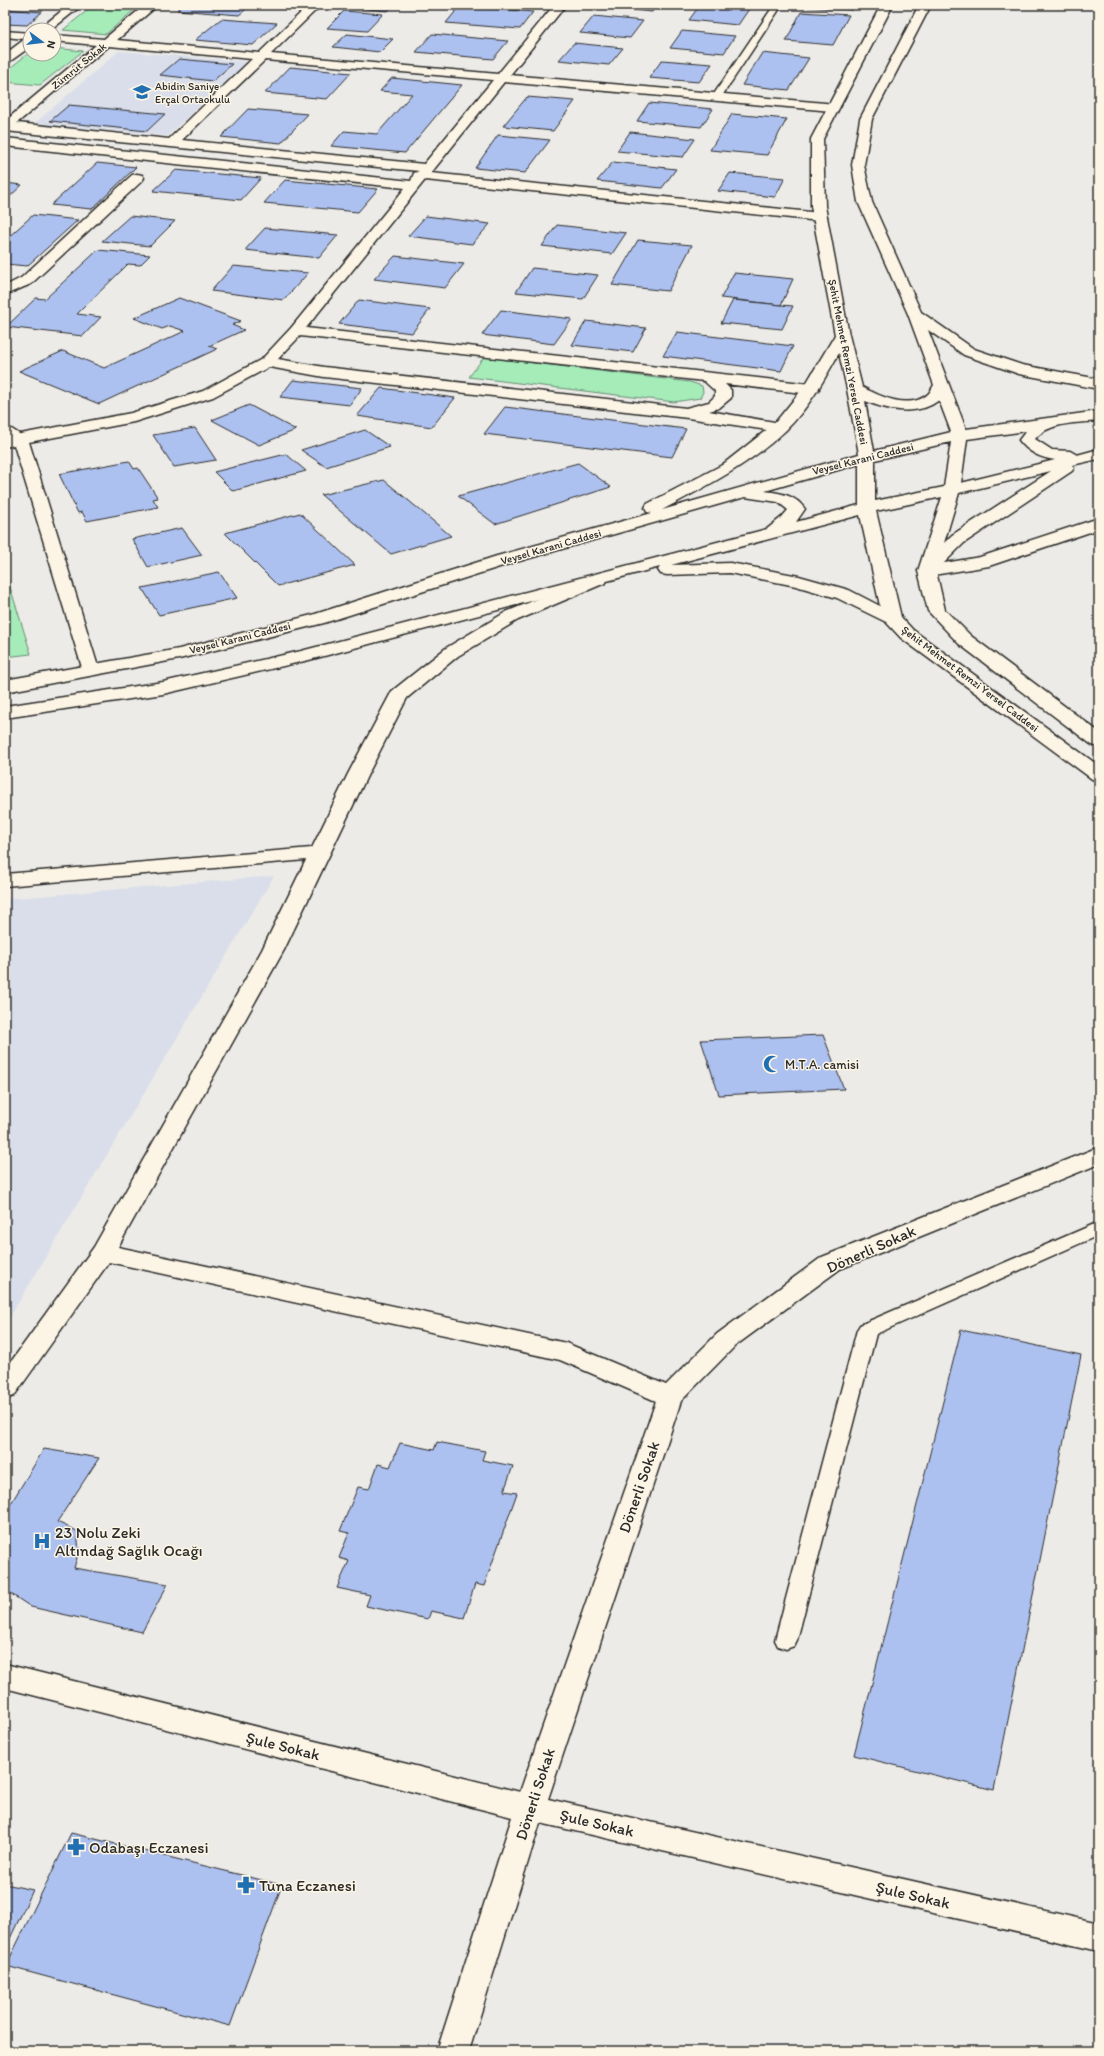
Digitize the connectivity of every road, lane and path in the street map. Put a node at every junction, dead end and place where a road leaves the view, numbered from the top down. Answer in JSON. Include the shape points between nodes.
{"nodes":[{"id":1,"x":76,"y":5,"type":"edge"},
{"id":2,"x":152,"y":5,"type":"edge"},
{"id":3,"x":315,"y":5,"type":"edge"},
{"id":4,"x":560,"y":5,"type":"edge"},
{"id":5,"x":778,"y":5,"type":"edge"},
{"id":6,"x":887,"y":5,"type":"edge"},
{"id":7,"x":925,"y":5,"type":"edge"},
{"id":8,"x":54,"y":22,"type":"edge"},
{"id":9,"x":5,"y":34,"type":"edge"},
{"id":10,"x":22,"y":35,"type":"edge"},
{"id":11,"x":62,"y":39,"type":"edge"},
{"id":12,"x":108,"y":43,"type":"junction"},
{"id":13,"x":22,"y":47,"type":"edge"},
{"id":14,"x":262,"y":56,"type":"junction"},
{"id":15,"x":5,"y":60,"type":"edge"},
{"id":16,"x":500,"y":77,"type":"junction"},
{"id":17,"x":717,"y":97,"type":"junction"},
{"id":18,"x":832,"y":107,"type":"junction"},
{"id":19,"x":5,"y":127,"type":"edge"},
{"id":20,"x":5,"y":142,"type":"edge"},
{"id":21,"x":172,"y":143,"type":"junction"},
{"id":22,"x":419,"y":176,"type":"junction"},
{"id":23,"x":137,"y":178,"type":"dead end"},
{"id":24,"x":820,"y":217,"type":"junction"},
{"id":25,"x":5,"y":291,"type":"edge"},
{"id":26,"x":915,"y":314,"type":"junction"},
{"id":27,"x":296,"y":331,"type":"junction"},
{"id":28,"x":842,"y":335,"type":"junction"},
{"id":29,"x":267,"y":362,"type":"junction"},
{"id":30,"x":709,"y":378,"type":"junction"},
{"id":31,"x":1099,"y":384,"type":"edge"},
{"id":32,"x":941,"y":385,"type":"junction"},
{"id":33,"x":811,"y":388,"type":"junction"},
{"id":34,"x":855,"y":389,"type":"junction"},
{"id":35,"x":688,"y":413,"type":"junction"},
{"id":36,"x":1099,"y":416,"type":"edge"},
{"id":37,"x":1053,"y":422,"type":"junction"},
{"id":38,"x":780,"y":427,"type":"junction"},
{"id":39,"x":5,"y":429,"type":"edge"},
{"id":40,"x":960,"y":435,"type":"junction"},
{"id":41,"x":13,"y":441,"type":"edge"},
{"id":42,"x":1093,"y":455,"type":"edge"},
{"id":43,"x":867,"y":457,"type":"junction"},
{"id":44,"x":952,"y":490,"type":"junction"},
{"id":45,"x":732,"y":495,"type":"junction"},
{"id":46,"x":867,"y":508,"type":"junction"},
{"id":47,"x":1099,"y":523,"type":"edge"},
{"id":48,"x":616,"y":528,"type":"junction"},
{"id":49,"x":771,"y":534,"type":"junction"},
{"id":50,"x":927,"y":571,"type":"junction"},
{"id":51,"x":604,"y":577,"type":"junction"},
{"id":52,"x":892,"y":618,"type":"junction"},
{"id":53,"x":90,"y":670,"type":"junction"},
{"id":54,"x":5,"y":686,"type":"edge"},
{"id":55,"x":5,"y":712,"type":"edge"},
{"id":56,"x":1099,"y":741,"type":"edge"},
{"id":57,"x":1099,"y":776,"type":"edge"},
{"id":58,"x":320,"y":853,"type":"junction"},
{"id":59,"x":5,"y":880,"type":"edge"},
{"id":60,"x":1099,"y":1156,"type":"edge"},
{"id":61,"x":1099,"y":1228,"type":"edge"},
{"id":62,"x":103,"y":1252,"type":"junction"},
{"id":63,"x":5,"y":1389,"type":"edge"},
{"id":64,"x":670,"y":1397,"type":"junction"},
{"id":65,"x":786,"y":1640,"type":"dead end"},
{"id":66,"x":5,"y":1676,"type":"edge"},
{"id":67,"x":530,"y":1808,"type":"junction"},
{"id":68,"x":1099,"y":1937,"type":"edge"},
{"id":69,"x":453,"y":2051,"type":"edge"}],
"edges":[{"from":1,"to":8,"type":"street"},
{"from":2,"to":12,"type":"street","name":"Zümrüt Sokak"},
{"from":3,"to":14,"type":"street"},
{"from":4,"to":16,"type":"street"},
{"from":5,"to":17,"type":"lane"},
{"from":6,"to":18,"type":"street","name":"Şehit Mehmet Remzi Yersel Caddesi"},
{"from":7,"to":26,"type":"street","via":[[866,119],[858,165],[865,202]]},
{"from":9,"to":10,"type":"street"},
{"from":11,"to":12,"type":"street"},
{"from":12,"to":14,"type":"street"},
{"from":12,"to":19,"type":"street","name":"Zümrüt Sokak"},
{"from":13,"to":15,"type":"street"},
{"from":14,"to":16,"type":"street"},
{"from":14,"to":21,"type":"street"},
{"from":16,"to":17,"type":"street"},
{"from":16,"to":22,"type":"street"},
{"from":17,"to":18,"type":"street"},
{"from":18,"to":24,"type":"street","name":"Şehit Mehmet Remzi Yersel Caddesi","via":[[817,139]]},
{"from":19,"to":21,"type":"street"},
{"from":20,"to":22,"type":"street"},
{"from":21,"to":22,"type":"street"},
{"from":22,"to":24,"type":"street"},
{"from":22,"to":27,"type":"street"},
{"from":23,"to":25,"type":"street","via":[[26,281]]},
{"from":24,"to":28,"type":"street","name":"Şehit Mehmet Remzi Yersel Caddesi"},
{"from":26,"to":31,"type":"street","via":[[969,352],[1019,369]]},
{"from":26,"to":32,"type":"street"},
{"from":27,"to":29,"type":"street"},
{"from":27,"to":30,"type":"street"},
{"from":28,"to":33,"type":"street"},
{"from":28,"to":34,"type":"street","name":"Şehit Mehmet Remzi Yersel Caddesi"},
{"from":29,"to":35,"type":"street","via":[[324,372]]},
{"from":29,"to":41,"type":"street","via":[[208,394],[134,416]]},
{"from":30,"to":33,"type":"street"},
{"from":30,"to":35,"type":"street","via":[[722,390],[723,398],[714,405]]},
{"from":32,"to":34,"type":"street","via":[[933,398],[916,405],[893,405],[871,398]]},
{"from":32,"to":40,"type":"street"},
{"from":33,"to":38,"type":"street"},
{"from":34,"to":43,"type":"street","name":"Şehit Mehmet Remzi Yersel Caddesi"},
{"from":35,"to":38,"type":"street"},
{"from":36,"to":37,"type":"street","name":"Veysel Karani Caddesi"},
{"from":37,"to":40,"type":"street","name":"Veysel Karani Caddesi"},
{"from":37,"to":42,"type":"street","via":[[1034,430],[1027,440],[1036,450],[1055,456]]},
{"from":38,"to":48,"type":"street","via":[[728,468]]},
{"from":39,"to":41,"type":"lane"},
{"from":40,"to":43,"type":"street","name":"Veysel Karani Caddesi"},
{"from":40,"to":44,"type":"street"},
{"from":41,"to":53,"type":"street"},
{"from":42,"to":44,"type":"street"},
{"from":42,"to":50,"type":"street","via":[[1047,479],[958,539]]},
{"from":43,"to":45,"type":"street","name":"Veysel Karani Caddesi"},
{"from":43,"to":46,"type":"street","name":"Şehit Mehmet Remzi Yersel Caddesi"},
{"from":44,"to":46,"type":"street"},
{"from":44,"to":50,"type":"street"},
{"from":45,"to":48,"type":"street","name":"Veysel Karani Caddesi"},
{"from":45,"to":49,"type":"street","via":[[760,494],[783,498],[797,510]]},
{"from":46,"to":49,"type":"street"},
{"from":46,"to":52,"type":"street","name":"Şehit Mehmet Remzi Yersel Caddesi"},
{"from":47,"to":50,"type":"street","via":[[983,562]]},
{"from":48,"to":53,"type":"street","name":"Veysel Karani Caddesi","via":[[503,560],[318,619],[179,654]]},
{"from":49,"to":51,"type":"street"},
{"from":50,"to":56,"type":"street","via":[[937,611],[965,640]]},
{"from":51,"to":52,"type":"street","via":[[671,570],[730,568],[799,581],[843,594]]},
{"from":51,"to":55,"type":"street","via":[[303,656],[163,688]]},
{"from":51,"to":58,"type":"street","via":[[512,616],[452,652],[399,695]]},
{"from":52,"to":57,"type":"street","name":"Şehit Mehmet Remzi Yersel Caddesi","via":[[907,634]]},
{"from":53,"to":54,"type":"street","name":"Veysel Karani Caddesi"},
{"from":58,"to":59,"type":"street"},
{"from":58,"to":62,"type":"street","via":[[273,950]]},
{"from":60,"to":64,"type":"street","name":"Dönerli Sokak","via":[[831,1263],[726,1340]]},
{"from":61,"to":65,"type":"lane","via":[[866,1330]]},
{"from":62,"to":63,"type":"street"},
{"from":62,"to":64,"type":"street","via":[[566,1352]]},
{"from":64,"to":67,"type":"street","name":"Dönerli Sokak"},
{"from":66,"to":67,"type":"street","name":"Şule Sokak"},
{"from":67,"to":68,"type":"street","name":"Şule Sokak"},
{"from":67,"to":69,"type":"street","name":"Dönerli Sokak"}]}
